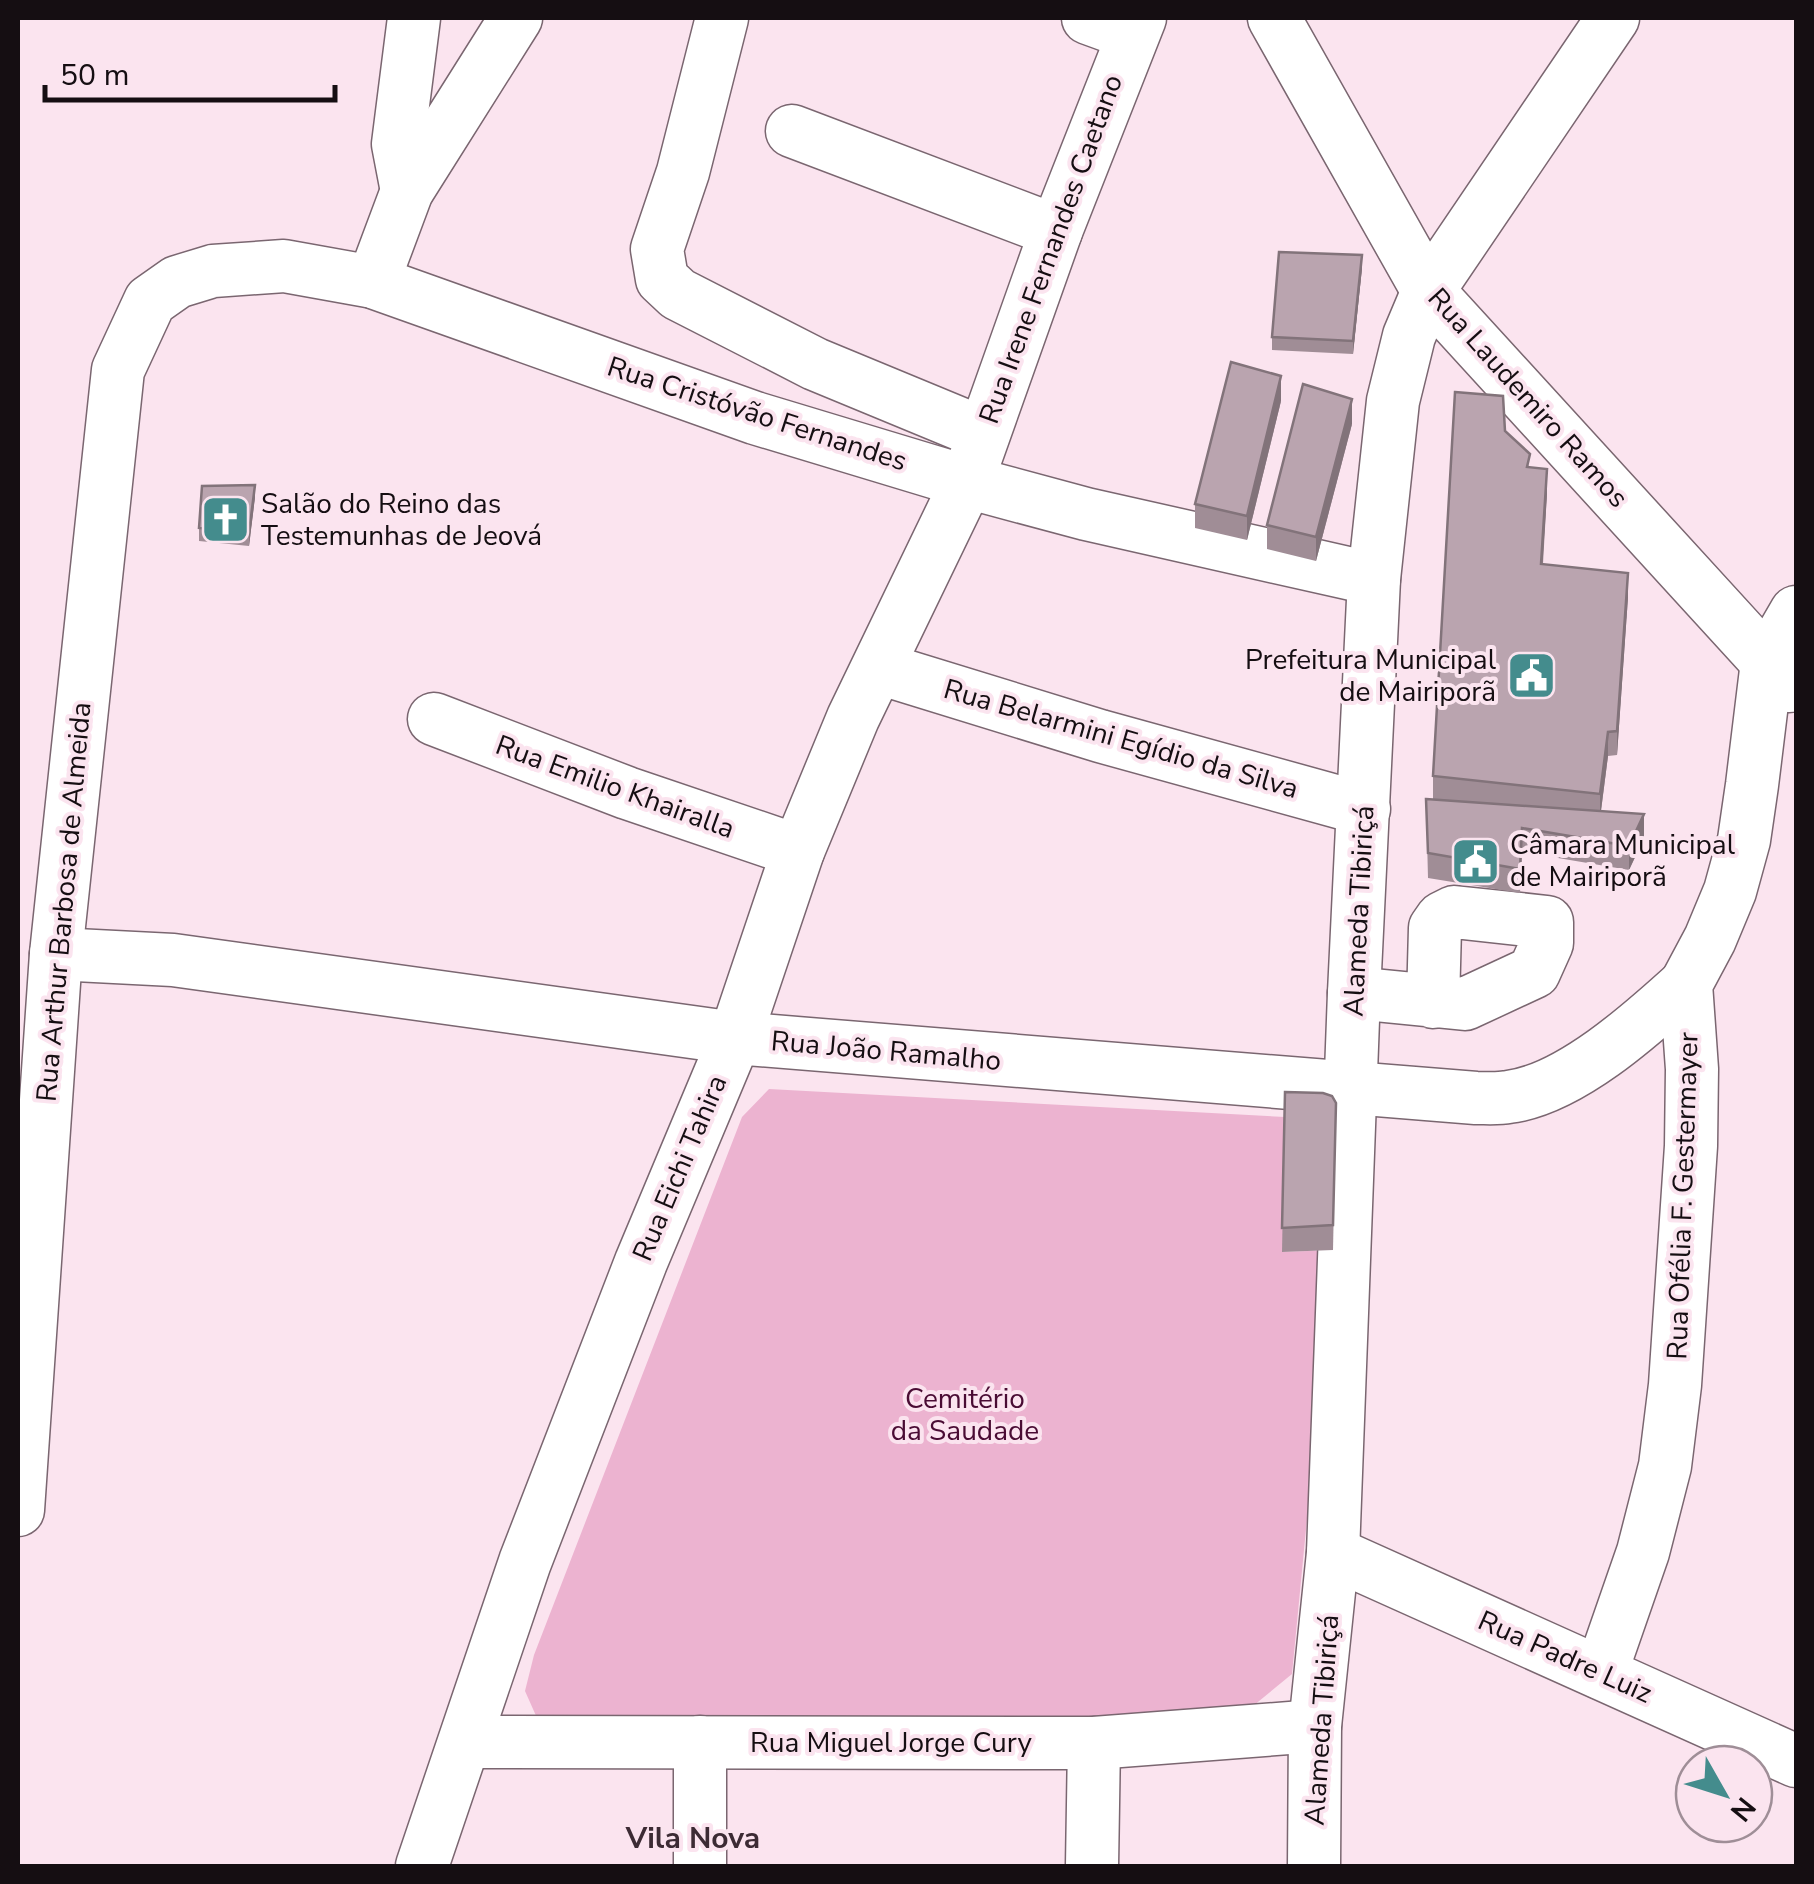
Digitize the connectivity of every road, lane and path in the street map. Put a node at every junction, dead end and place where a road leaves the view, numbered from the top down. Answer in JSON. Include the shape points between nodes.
{"nodes":[{"id":1,"x":414,"y":18,"type":"edge"},
{"id":2,"x":516,"y":18,"type":"edge"},
{"id":3,"x":722,"y":18,"type":"edge"},
{"id":4,"x":1274,"y":18,"type":"edge"},
{"id":5,"x":1612,"y":18,"type":"edge"},
{"id":6,"x":1120,"y":23,"type":"edge"},
{"id":7,"x":792,"y":131,"type":"dead end"},
{"id":8,"x":407,"y":191,"type":"junction"},
{"id":9,"x":1056,"y":231,"type":"junction"},
{"id":10,"x":374,"y":282,"type":"junction"},
{"id":11,"x":1428,"y":291,"type":"junction"},
{"id":12,"x":150,"y":301,"type":"joint"},
{"id":13,"x":975,"y":458,"type":"junction"},
{"id":14,"x":1374,"y":579,"type":"junction"},
{"id":15,"x":1796,"y":612,"type":"edge"},
{"id":16,"x":879,"y":668,"type":"junction"},
{"id":17,"x":1782,"y":678,"type":"edge"},
{"id":18,"x":434,"y":719,"type":"dead end"},
{"id":19,"x":1364,"y":808,"type":"junction"},
{"id":20,"x":798,"y":851,"type":"junction"},
{"id":21,"x":56,"y":954,"type":"junction"},
{"id":22,"x":1686,"y":984,"type":"junction"},
{"id":23,"x":1354,"y":994,"type":"junction"},
{"id":24,"x":1432,"y":1002,"type":"dead end"},
{"id":25,"x":735,"y":1038,"type":"junction"},
{"id":26,"x":1351,"y":1086,"type":"junction"},
{"id":27,"x":18,"y":1510,"type":"edge"},
{"id":28,"x":1333,"y":1553,"type":"junction"},
{"id":29,"x":1601,"y":1673,"type":"junction"},
{"id":30,"x":1315,"y":1726,"type":"junction"},
{"id":31,"x":466,"y":1742,"type":"junction"},
{"id":32,"x":700,"y":1742,"type":"junction"},
{"id":33,"x":1094,"y":1743,"type":"junction"},
{"id":34,"x":1796,"y":1761,"type":"edge"},
{"id":35,"x":422,"y":1866,"type":"edge"},
{"id":36,"x":700,"y":1866,"type":"edge"},
{"id":37,"x":1092,"y":1866,"type":"edge"},
{"id":38,"x":1314,"y":1866,"type":"edge"}],
"edges":[{"from":1,"to":8,"type":"street","via":[[398,144]]},
{"from":2,"to":8,"type":"street"},
{"from":3,"to":13,"type":"street","via":[[657,249],[662,279],[678,294]]},
{"from":4,"to":11,"type":"street","name":"Rua Laudemiro Ramos"},
{"from":5,"to":11,"type":"street","name":"Alameda Tibiriçá"},
{"from":6,"to":9,"type":"street","name":"Rua Irene Fernandes Caetano"},
{"from":7,"to":9,"type":"street"},
{"from":8,"to":10,"type":"street"},
{"from":9,"to":13,"type":"street","name":"Rua Irene Fernandes Caetano"},
{"from":10,"to":12,"type":"street","name":"Rua Cristóvão Fernandes","via":[[284,266],[213,272],[177,282]]},
{"from":10,"to":13,"type":"street","name":"Rua Cristóvão Fernandes","via":[[755,418]]},
{"from":11,"to":14,"type":"street","name":"Alameda Tibiriçá","via":[[1393,401]]},
{"from":11,"to":17,"type":"street","name":"Rua Laudemiro Ramos"},
{"from":12,"to":21,"type":"street","name":"Rua Arthur Barbosa de Almeida","via":[[118,370]]},
{"from":13,"to":14,"type":"street","name":"Rua Cristóvão Fernandes","via":[[1086,514]]},
{"from":13,"to":16,"type":"street","name":"Rua Eichi Tahira"},
{"from":14,"to":19,"type":"street","name":"Alameda Tibiriçá"},
{"from":15,"to":17,"type":"street"},
{"from":16,"to":19,"type":"street","name":"Rua Belarmini Egídio da Silva"},
{"from":16,"to":20,"type":"street","name":"Rua Eichi Tahira"},
{"from":17,"to":22,"type":"street","via":[[1730,891]]},
{"from":18,"to":20,"type":"street","name":"Rua Emilio Khairalla"},
{"from":19,"to":23,"type":"street","name":"Alameda Tibiriçá"},
{"from":20,"to":25,"type":"street","name":"Rua Eichi Tahira"},
{"from":21,"to":25,"type":"street","name":"Rua João Ramalho","via":[[173,960]]},
{"from":21,"to":27,"type":"street","name":"Rua Arthur Barbosa de Almeida"},
{"from":22,"to":26,"type":"street","name":"Rua João Ramalho","via":[[1579,1068],[1510,1098]]},
{"from":22,"to":29,"type":"street","name":"Rua Ofélia F. Gestermayer","via":[[1691,1146],[1665,1466]]},
{"from":23,"to":24,"type":"street"},
{"from":23,"to":26,"type":"street","name":"Alameda Tibiriçá"},
{"from":25,"to":26,"type":"street","name":"Rua João Ramalho"},
{"from":25,"to":31,"type":"street","name":"Rua Eichi Tahira","via":[[532,1544]]},
{"from":26,"to":28,"type":"street","name":"Alameda Tibiriçá"},
{"from":28,"to":29,"type":"street","name":"Rua Padre Luiz"},
{"from":28,"to":30,"type":"street","name":"Alameda Tibiriçá"},
{"from":29,"to":34,"type":"street","name":"Rua Padre Luiz"},
{"from":30,"to":33,"type":"street","name":"Rua Miguel Jorge Cury"},
{"from":30,"to":38,"type":"street","name":"Alameda Tibiriçá"},
{"from":31,"to":32,"type":"street","name":"Rua Miguel Jorge Cury"},
{"from":31,"to":35,"type":"street","name":"Rua Eichi Tahira"},
{"from":32,"to":33,"type":"street","name":"Rua Miguel Jorge Cury"},
{"from":32,"to":36,"type":"street"},
{"from":33,"to":37,"type":"street"}]}
